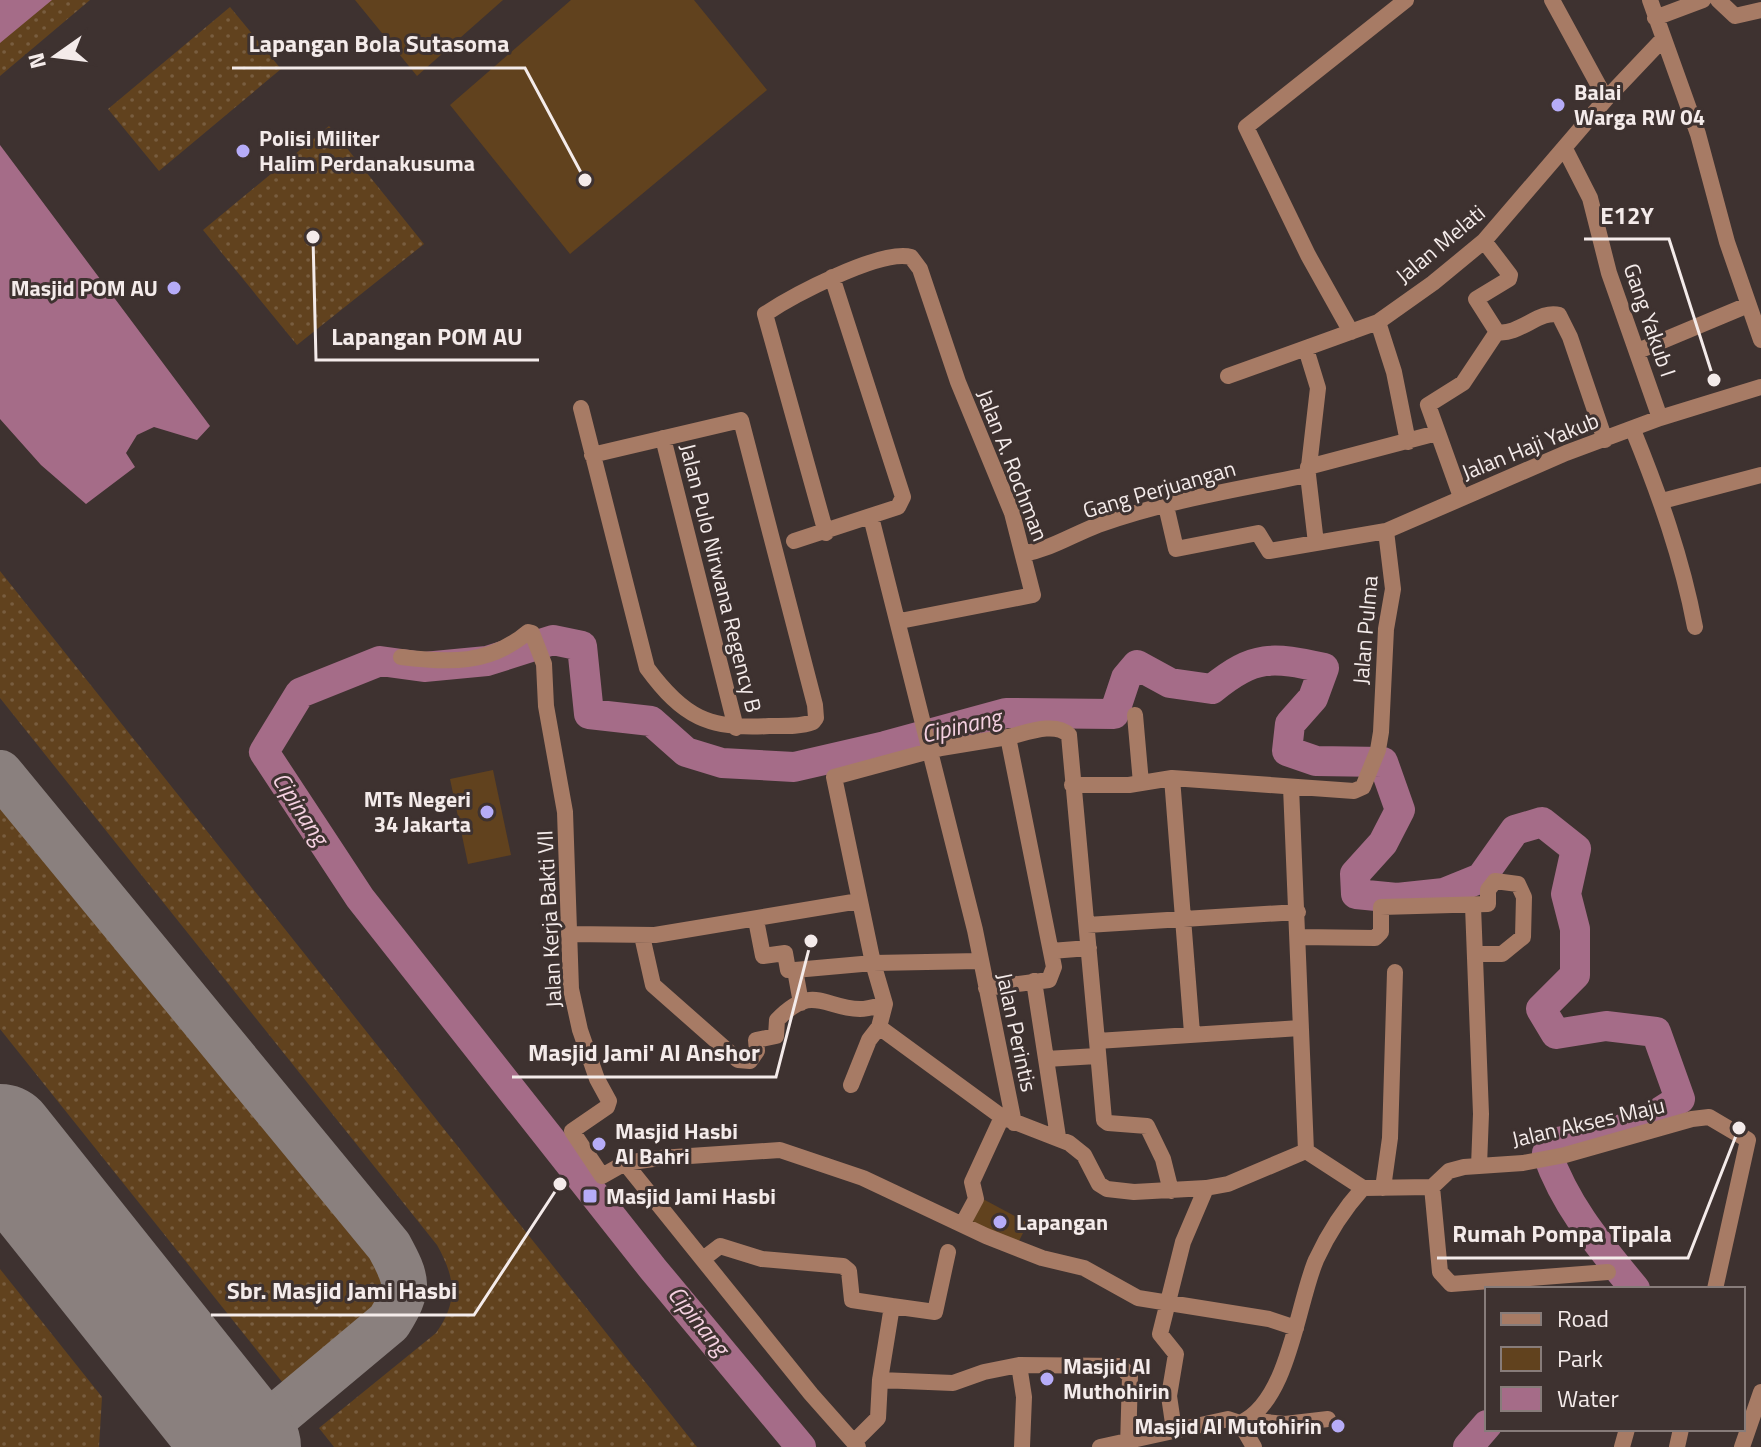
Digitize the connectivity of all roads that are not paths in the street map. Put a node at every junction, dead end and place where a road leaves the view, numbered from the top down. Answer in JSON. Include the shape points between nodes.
{"nodes":[{"id":1,"x":1406,"y":0,"type":"edge"},
{"id":2,"x":1552,"y":0,"type":"edge"},
{"id":3,"x":1650,"y":0,"type":"edge"},
{"id":4,"x":1703,"y":0,"type":"edge"},
{"id":5,"x":1718,"y":0,"type":"edge"},
{"id":6,"x":1761,"y":10,"type":"edge"},
{"id":7,"x":1655,"y":18,"type":"junction"},
{"id":8,"x":1662,"y":40,"type":"junction"},
{"id":9,"x":1606,"y":99,"type":"junction"},
{"id":10,"x":1565,"y":149,"type":"junction"},
{"id":11,"x":1484,"y":241,"type":"junction"},
{"id":12,"x":832,"y":277,"type":"junction"},
{"id":13,"x":1748,"y":305,"type":"junction"},
{"id":14,"x":1378,"y":322,"type":"junction"},
{"id":15,"x":1351,"y":332,"type":"junction"},
{"id":16,"x":1497,"y":332,"type":"junction"},
{"id":17,"x":1761,"y":340,"type":"edge"},
{"id":18,"x":1306,"y":349,"type":"junction"},
{"id":19,"x":1638,"y":351,"type":"junction"},
{"id":20,"x":1228,"y":376,"type":"dead end"},
{"id":21,"x":1761,"y":387,"type":"edge"},
{"id":22,"x":581,"y":408,"type":"dead end"},
{"id":23,"x":1660,"y":418,"type":"junction"},
{"id":24,"x":1633,"y":430,"type":"junction"},
{"id":25,"x":1437,"y":433,"type":"junction"},
{"id":26,"x":663,"y":438,"type":"junction"},
{"id":27,"x":1605,"y":440,"type":"junction"},
{"id":28,"x":1408,"y":442,"type":"junction"},
{"id":29,"x":592,"y":455,"type":"junction"},
{"id":30,"x":1308,"y":471,"type":"junction"},
{"id":31,"x":1761,"y":475,"type":"edge"},
{"id":32,"x":1461,"y":497,"type":"junction"},
{"id":33,"x":1662,"y":501,"type":"junction"},
{"id":34,"x":1166,"y":506,"type":"junction"},
{"id":35,"x":871,"y":517,"type":"junction"},
{"id":36,"x":1386,"y":531,"type":"junction"},
{"id":37,"x":826,"y":533,"type":"junction"},
{"id":38,"x":794,"y":541,"type":"dead end"},
{"id":39,"x":1316,"y":543,"type":"junction"},
{"id":40,"x":1029,"y":553,"type":"junction"},
{"id":41,"x":900,"y":621,"type":"junction"},
{"id":42,"x":1695,"y":627,"type":"dead end"},
{"id":43,"x":401,"y":657,"type":"dead end"},
{"id":44,"x":1135,"y":715,"type":"dead end"},
{"id":45,"x":736,"y":728,"type":"junction"},
{"id":46,"x":1008,"y":737,"type":"junction"},
{"id":47,"x":928,"y":749,"type":"junction"},
{"id":48,"x":1172,"y":778,"type":"junction"},
{"id":49,"x":1141,"y":783,"type":"junction"},
{"id":50,"x":1072,"y":785,"type":"junction"},
{"id":51,"x":1291,"y":787,"type":"junction"},
{"id":52,"x":859,"y":901,"type":"junction"},
{"id":53,"x":1473,"y":906,"type":"junction"},
{"id":54,"x":1298,"y":912,"type":"junction"},
{"id":55,"x":1184,"y":918,"type":"junction"},
{"id":56,"x":756,"y":920,"type":"junction"},
{"id":57,"x":1087,"y":925,"type":"junction"},
{"id":58,"x":569,"y":934,"type":"junction"},
{"id":59,"x":642,"y":936,"type":"junction"},
{"id":60,"x":1299,"y":937,"type":"junction"},
{"id":61,"x":1089,"y":948,"type":"junction"},
{"id":62,"x":1051,"y":951,"type":"junction"},
{"id":63,"x":1475,"y":954,"type":"junction"},
{"id":64,"x":980,"y":961,"type":"junction"},
{"id":65,"x":873,"y":963,"type":"junction"},
{"id":66,"x":795,"y":970,"type":"junction"},
{"id":67,"x":1395,"y":972,"type":"dead end"},
{"id":68,"x":1034,"y":981,"type":"junction"},
{"id":69,"x":986,"y":988,"type":"junction"},
{"id":70,"x":801,"y":1003,"type":"junction"},
{"id":71,"x":885,"y":1004,"type":"junction"},
{"id":72,"x":879,"y":1027,"type":"junction"},
{"id":73,"x":1300,"y":1028,"type":"junction"},
{"id":74,"x":1192,"y":1033,"type":"junction"},
{"id":75,"x":1097,"y":1048,"type":"junction"},
{"id":76,"x":1046,"y":1059,"type":"junction"},
{"id":77,"x":851,"y":1085,"type":"dead end"},
{"id":78,"x":1008,"y":1120,"type":"junction"},
{"id":79,"x":1058,"y":1137,"type":"junction"},
{"id":80,"x":1754,"y":1139,"type":"edge"},
{"id":81,"x":1306,"y":1151,"type":"junction"},
{"id":82,"x":625,"y":1163,"type":"junction"},
{"id":83,"x":1479,"y":1166,"type":"junction"},
{"id":84,"x":1432,"y":1187,"type":"junction"},
{"id":85,"x":1206,"y":1188,"type":"junction"},
{"id":86,"x":1363,"y":1188,"type":"junction"},
{"id":87,"x":1383,"y":1188,"type":"junction"},
{"id":88,"x":1171,"y":1191,"type":"junction"},
{"id":89,"x":963,"y":1223,"type":"junction"},
{"id":90,"x":948,"y":1252,"type":"dead end"},
{"id":91,"x":703,"y":1259,"type":"junction"},
{"id":92,"x":1608,"y":1272,"type":"dead end"},
{"id":93,"x":1716,"y":1287,"type":"edge"},
{"id":94,"x":1167,"y":1303,"type":"junction"},
{"id":95,"x":892,"y":1306,"type":"junction"},
{"id":96,"x":1296,"y":1328,"type":"junction"},
{"id":97,"x":1019,"y":1365,"type":"junction"},
{"id":98,"x":880,"y":1380,"type":"junction"},
{"id":99,"x":1761,"y":1392,"type":"edge"},
{"id":100,"x":1749,"y":1409,"type":"edge"},
{"id":101,"x":1328,"y":1419,"type":"dead end"},
{"id":102,"x":1244,"y":1422,"type":"junction"},
{"id":103,"x":1174,"y":1430,"type":"junction"},
{"id":104,"x":1745,"y":1431,"type":"edge"},
{"id":105,"x":1128,"y":1442,"type":"edge"},
{"id":106,"x":856,"y":1445,"type":"edge"},
{"id":107,"x":1022,"y":1447,"type":"edge"},
{"id":108,"x":1100,"y":1447,"type":"edge"},
{"id":109,"x":1254,"y":1447,"type":"edge"}],
"edges":[{"from":1,"to":15,"type":"street","via":[[1246,127]]},
{"from":2,"to":9,"type":"street"},
{"from":3,"to":7,"type":"street"},
{"from":4,"to":7,"type":"street"},
{"from":5,"to":6,"type":"street","via":[[1735,16]]},
{"from":7,"to":8,"type":"street"},
{"from":8,"to":9,"type":"street","name":"Jalan Melati"},
{"from":8,"to":13,"type":"street","via":[[1698,134]]},
{"from":9,"to":10,"type":"street","name":"Jalan Melati"},
{"from":10,"to":11,"type":"street","name":"Jalan Melati"},
{"from":10,"to":19,"type":"street","name":"Gang Yakub I","via":[[1590,198],[1609,273]]},
{"from":11,"to":14,"type":"street","name":"Jalan Melati"},
{"from":11,"to":16,"type":"street","via":[[1510,275],[1476,299]]},
{"from":12,"to":35,"type":"street","via":[[903,497],[898,507]]},
{"from":12,"to":37,"type":"street","via":[[770,311],[764,320]]},
{"from":12,"to":40,"type":"street","name":"Jalan A. Rochman","via":[[896,256],[911,257],[920,269],[958,382]]},
{"from":13,"to":17,"type":"street"},
{"from":13,"to":19,"type":"street"},
{"from":14,"to":15,"type":"street","name":"Jalan Melati"},
{"from":14,"to":28,"type":"street"},
{"from":15,"to":18,"type":"street","name":"Jalan Melati"},
{"from":16,"to":25,"type":"street","via":[[1467,379],[1428,403]]},
{"from":16,"to":27,"type":"street","via":[[1519,329],[1549,313],[1559,315]]},
{"from":18,"to":20,"type":"street","name":"Jalan Melati"},
{"from":18,"to":30,"type":"street","via":[[1318,388]]},
{"from":19,"to":23,"type":"street","name":"Gang Yakub I"},
{"from":21,"to":23,"type":"street","name":"Jalan Haji Yakub"},
{"from":22,"to":29,"type":"street"},
{"from":23,"to":24,"type":"street","name":"Jalan Haji Yakub"},
{"from":24,"to":27,"type":"street","name":"Jalan Haji Yakub"},
{"from":24,"to":33,"type":"street"},
{"from":25,"to":28,"type":"street","name":"Gang Perjuangan"},
{"from":25,"to":32,"type":"street"},
{"from":26,"to":29,"type":"street"},
{"from":26,"to":45,"type":"street","name":"Jalan Pulo Nirwana Regency B"},
{"from":26,"to":45,"type":"street","via":[[741,420],[816,718],[809,724]]},
{"from":27,"to":32,"type":"street","name":"Jalan Haji Yakub"},
{"from":28,"to":30,"type":"street","name":"Gang Perjuangan"},
{"from":29,"to":45,"type":"street","via":[[647,668],[691,715]]},
{"from":30,"to":34,"type":"street","name":"Gang Perjuangan"},
{"from":30,"to":39,"type":"street"},
{"from":31,"to":33,"type":"street"},
{"from":32,"to":36,"type":"street","name":"Jalan Haji Yakub"},
{"from":33,"to":42,"type":"street"},
{"from":34,"to":39,"type":"street","name":"Jalan Haji Yakub","via":[[1176,549],[1258,533],[1269,551]]},
{"from":34,"to":40,"type":"street","name":"Gang Perjuangan","via":[[1098,525]]},
{"from":35,"to":37,"type":"street"},
{"from":35,"to":41,"type":"street"},
{"from":36,"to":39,"type":"street","name":"Jalan Haji Yakub"},
{"from":36,"to":51,"type":"street","name":"Jalan Pulma","via":[[1393,589],[1381,732],[1369,775],[1354,791]]},
{"from":37,"to":38,"type":"street"},
{"from":40,"to":41,"type":"street","name":"Jalan A. Rochman","via":[[1033,595]]},
{"from":41,"to":47,"type":"street"},
{"from":43,"to":58,"type":"street","name":"Jalan Kerja Bakti VII","via":[[461,663],[532,633],[544,664],[565,812]]},
{"from":44,"to":49,"type":"street"},
{"from":46,"to":47,"type":"street"},
{"from":46,"to":50,"type":"street","via":[[1052,728],[1066,731]]},
{"from":46,"to":62,"type":"street"},
{"from":47,"to":52,"type":"street","via":[[834,777]]},
{"from":47,"to":64,"type":"street"},
{"from":48,"to":49,"type":"street"},
{"from":48,"to":51,"type":"street"},
{"from":48,"to":55,"type":"street"},
{"from":49,"to":50,"type":"street"},
{"from":50,"to":57,"type":"street"},
{"from":51,"to":54,"type":"street"},
{"from":52,"to":56,"type":"street"},
{"from":52,"to":65,"type":"street"},
{"from":53,"to":60,"type":"street","via":[[1381,907],[1381,932],[1375,938]]},
{"from":53,"to":63,"type":"street"},
{"from":53,"to":63,"type":"street","via":[[1488,904],[1488,890],[1495,881],[1518,884],[1524,897],[1523,937],[1502,954]]},
{"from":54,"to":55,"type":"street"},
{"from":54,"to":60,"type":"street"},
{"from":55,"to":57,"type":"street"},
{"from":55,"to":74,"type":"street"},
{"from":56,"to":59,"type":"street"},
{"from":56,"to":66,"type":"street","via":[[763,956],[785,953],[788,970]]},
{"from":57,"to":61,"type":"street"},
{"from":58,"to":59,"type":"street"},
{"from":58,"to":82,"type":"street","name":"Jalan Kerja Bakti VII","via":[[578,1022],[609,1101],[572,1131],[602,1176]]},
{"from":59,"to":70,"type":"street","via":[[653,985],[743,1062],[756,1054],[756,1040],[776,1036],[777,1020]]},
{"from":60,"to":73,"type":"street"},
{"from":61,"to":62,"type":"street"},
{"from":61,"to":75,"type":"street"},
{"from":62,"to":68,"type":"street","via":[[1053,975]]},
{"from":63,"to":83,"type":"street"},
{"from":64,"to":65,"type":"street","name":"Jalan Perintis"},
{"from":64,"to":69,"type":"street","name":"Jalan Perintis"},
{"from":65,"to":66,"type":"street","name":"Jalan Perintis"},
{"from":65,"to":71,"type":"street"},
{"from":66,"to":70,"type":"street"},
{"from":67,"to":87,"type":"street","via":[[1390,1138]]},
{"from":68,"to":69,"type":"street"},
{"from":68,"to":76,"type":"street"},
{"from":69,"to":78,"type":"street","name":"Jalan Perintis"},
{"from":70,"to":71,"type":"street","via":[[820,998],[859,1009]]},
{"from":71,"to":72,"type":"street"},
{"from":72,"to":77,"type":"street"},
{"from":72,"to":78,"type":"street"},
{"from":73,"to":74,"type":"street"},
{"from":73,"to":81,"type":"street"},
{"from":74,"to":75,"type":"street"},
{"from":75,"to":76,"type":"street"},
{"from":75,"to":88,"type":"street","via":[[1104,1120],[1147,1126]]},
{"from":76,"to":79,"type":"street"},
{"from":78,"to":79,"type":"street"},
{"from":78,"to":89,"type":"street","via":[[972,1182],[976,1199]]},
{"from":79,"to":88,"type":"street","via":[[1084,1155],[1107,1189]]},
{"from":80,"to":83,"type":"street","name":"Jalan Akses Maju","via":[[1709,1117],[1556,1156]]},
{"from":80,"to":93,"type":"street"},
{"from":81,"to":85,"type":"street"},
{"from":81,"to":86,"type":"street"},
{"from":82,"to":89,"type":"street","via":[[780,1150],[863,1178]]},
{"from":82,"to":91,"type":"street"},
{"from":83,"to":84,"type":"street","name":"Jalan Akses Maju","via":[[1449,1171]]},
{"from":84,"to":87,"type":"street","name":"Jalan Akses Maju"},
{"from":84,"to":92,"type":"street","via":[[1440,1272],[1451,1284]]},
{"from":85,"to":88,"type":"street"},
{"from":85,"to":94,"type":"street","via":[[1183,1242]]},
{"from":86,"to":87,"type":"street","name":"Jalan Akses Maju"},
{"from":86,"to":96,"type":"street","via":[[1344,1209],[1316,1261]]},
{"from":89,"to":94,"type":"street","via":[[1042,1258],[1084,1268],[1138,1298]]},
{"from":90,"to":95,"type":"street","via":[[935,1312]]},
{"from":91,"to":95,"type":"street","via":[[720,1246],[762,1259],[843,1266],[849,1271],[852,1300]]},
{"from":91,"to":106,"type":"street"},
{"from":94,"to":96,"type":"street"},
{"from":94,"to":103,"type":"street","via":[[1160,1334],[1176,1354],[1169,1396]]},
{"from":95,"to":98,"type":"street"},
{"from":96,"to":102,"type":"street","via":[[1269,1393]]},
{"from":97,"to":98,"type":"street","via":[[953,1383]]},
{"from":97,"to":105,"type":"street","via":[[1120,1366],[1130,1376]]},
{"from":97,"to":107,"type":"street"},
{"from":98,"to":106,"type":"street","via":[[878,1418]]},
{"from":99,"to":100,"type":"street"},
{"from":100,"to":104,"type":"street"},
{"from":101,"to":102,"type":"street"},
{"from":102,"to":103,"type":"street","via":[[1206,1421]]},
{"from":102,"to":109,"type":"street"},
{"from":103,"to":105,"type":"street"},
{"from":105,"to":108,"type":"street"}]}
